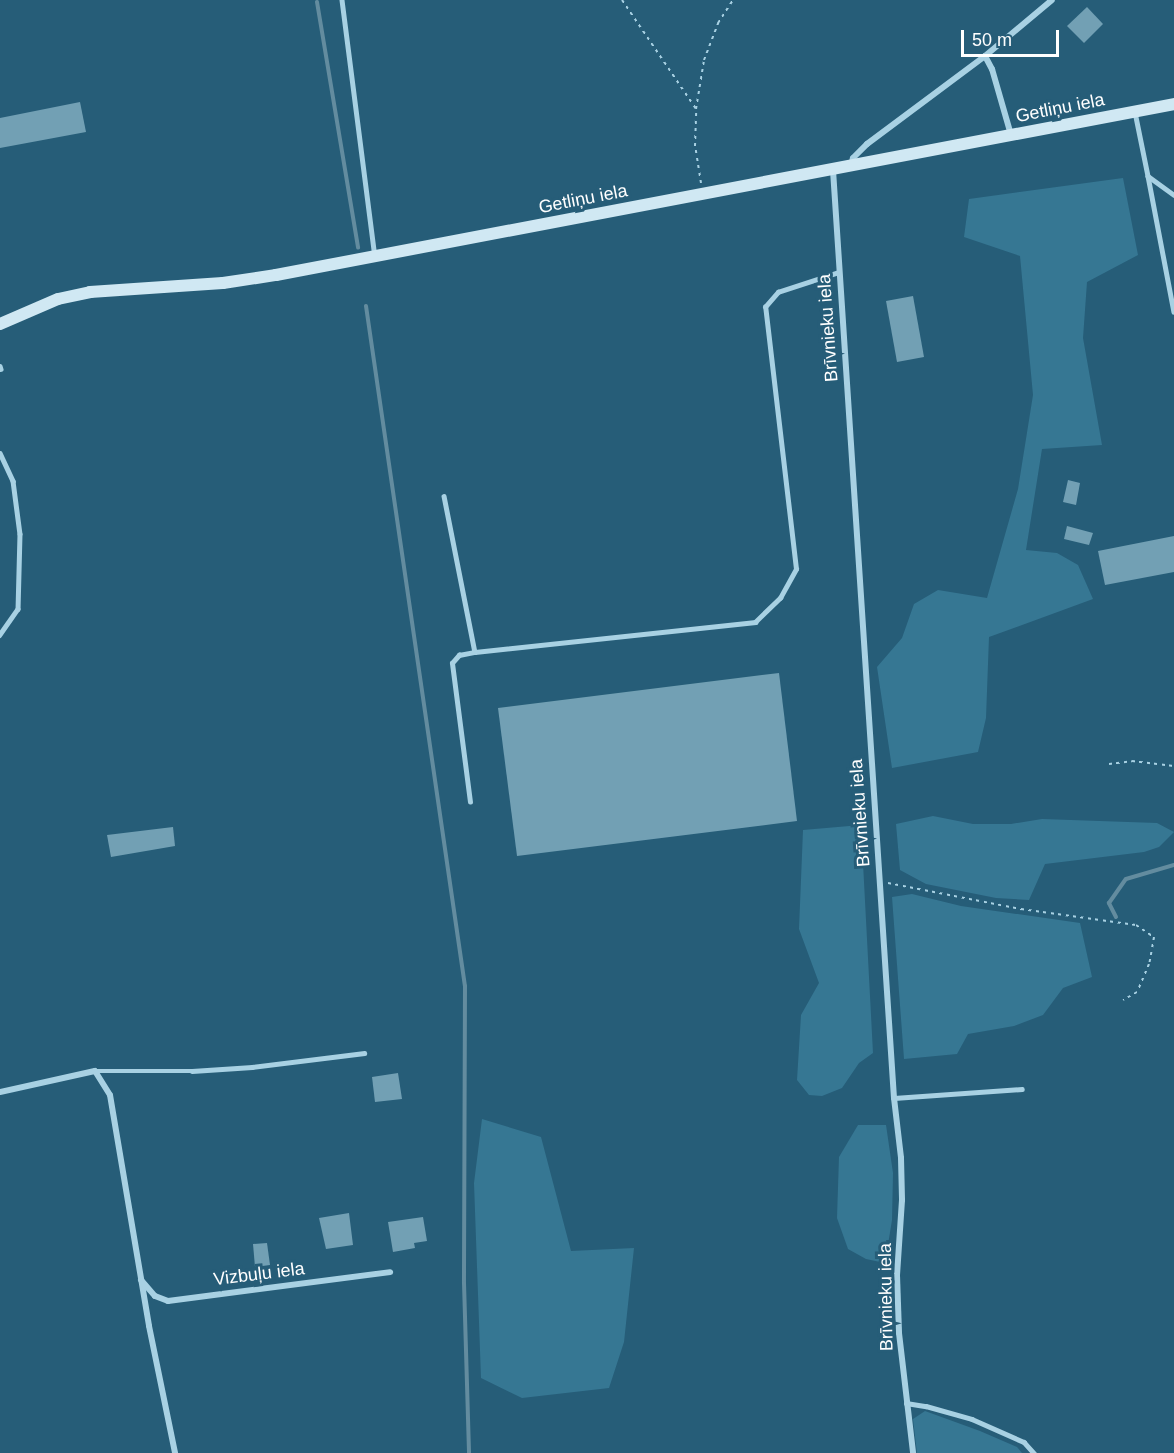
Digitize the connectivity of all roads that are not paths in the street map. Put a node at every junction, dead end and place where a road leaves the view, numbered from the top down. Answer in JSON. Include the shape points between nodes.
{"nodes":[{"id":1,"x":342,"y":0,"type":"edge"},
{"id":2,"x":1052,"y":0,"type":"edge"},
{"id":3,"x":985,"y":56,"type":"junction"},
{"id":4,"x":1174,"y":104,"type":"edge"},
{"id":5,"x":1135,"y":112,"type":"junction"},
{"id":6,"x":1011,"y":136,"type":"junction"},
{"id":7,"x":851,"y":167,"type":"junction"},
{"id":8,"x":833,"y":170,"type":"junction"},
{"id":9,"x":1148,"y":177,"type":"junction"},
{"id":10,"x":1174,"y":195,"type":"edge"},
{"id":11,"x":375,"y":257,"type":"junction"},
{"id":12,"x":839,"y":272,"type":"junction"},
{"id":13,"x":1174,"y":312,"type":"edge"},
{"id":14,"x":0,"y":324,"type":"edge"},
{"id":15,"x":0,"y":453,"type":"edge"},
{"id":16,"x":444,"y":496,"type":"dead end"},
{"id":17,"x":0,"y":635,"type":"edge"},
{"id":18,"x":475,"y":652,"type":"junction"},
{"id":19,"x":470,"y":802,"type":"dead end"},
{"id":20,"x":364,"y":1053,"type":"dead end"},
{"id":21,"x":95,"y":1071,"type":"junction"},
{"id":22,"x":1022,"y":1089,"type":"dead end"},
{"id":23,"x":0,"y":1092,"type":"edge"},
{"id":24,"x":894,"y":1098,"type":"junction"},
{"id":25,"x":390,"y":1272,"type":"dead end"},
{"id":26,"x":141,"y":1280,"type":"junction"},
{"id":27,"x":906,"y":1403,"type":"junction"},
{"id":28,"x":175,"y":1453,"type":"edge"},
{"id":29,"x":913,"y":1453,"type":"edge"},
{"id":30,"x":1034,"y":1453,"type":"edge"}],
"edges":[{"from":1,"to":11,"type":"lane"},
{"from":2,"to":3,"type":"street"},
{"from":3,"to":6,"type":"street"},
{"from":3,"to":7,"type":"street","via":[[867,144],[853,158]]},
{"from":4,"to":5,"type":"street","name":"Getliņu iela"},
{"from":5,"to":6,"type":"street","name":"Getliņu iela"},
{"from":5,"to":9,"type":"lane"},
{"from":6,"to":7,"type":"street","name":"Getliņu iela"},
{"from":7,"to":8,"type":"street","name":"Getliņu iela"},
{"from":8,"to":11,"type":"street","name":"Getliņu iela"},
{"from":8,"to":12,"type":"street","name":"Brīvnieku iela"},
{"from":9,"to":10,"type":"lane"},
{"from":9,"to":13,"type":"lane"},
{"from":11,"to":14,"type":"street","name":"Getliņu iela","via":[[223,283],[90,292],[58,299]]},
{"from":12,"to":18,"type":"lane","via":[[778,291],[765,307],[796,569],[780,598],[755,622]]},
{"from":12,"to":24,"type":"street","name":"Brīvnieku iela"},
{"from":15,"to":17,"type":"lane","via":[[13,481],[20,534],[18,609]]},
{"from":16,"to":18,"type":"lane"},
{"from":18,"to":19,"type":"lane","via":[[459,655],[452,663]]},
{"from":20,"to":21,"type":"lane","via":[[252,1067]]},
{"from":21,"to":23,"type":"street"},
{"from":21,"to":26,"type":"street","via":[[110,1095]]},
{"from":22,"to":24,"type":"lane"},
{"from":24,"to":27,"type":"street","name":"Brīvnieku iela","via":[[901,1158],[897,1275]]},
{"from":25,"to":26,"type":"street","name":"Vizbuļu iela","via":[[168,1301],[155,1296]]},
{"from":26,"to":28,"type":"street"},
{"from":27,"to":29,"type":"street","name":"Brīvnieku iela"},
{"from":27,"to":30,"type":"lane","via":[[972,1419],[1024,1442]]}]}
